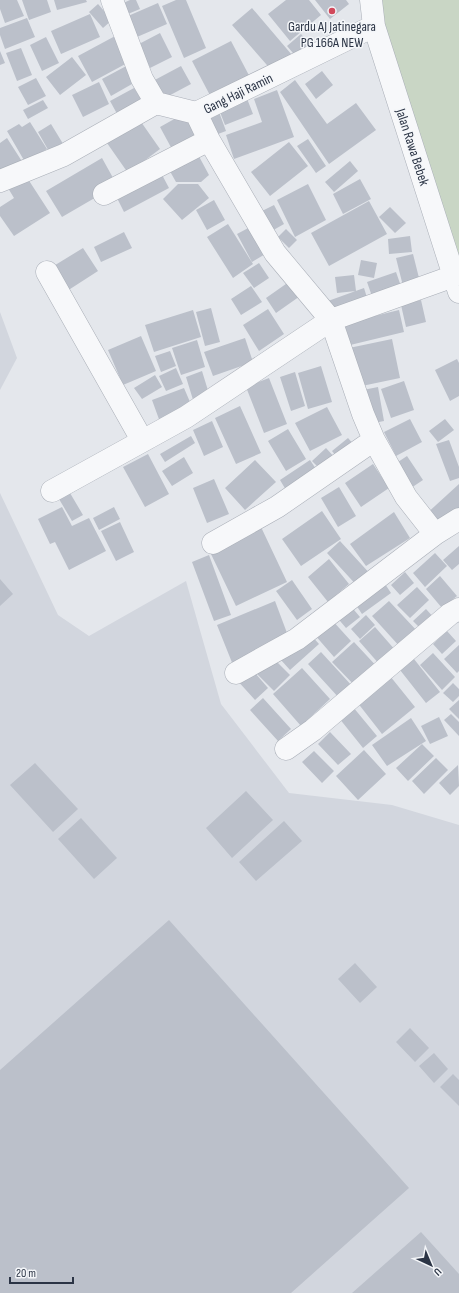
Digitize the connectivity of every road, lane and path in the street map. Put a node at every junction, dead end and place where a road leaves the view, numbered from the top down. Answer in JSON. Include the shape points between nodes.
{"nodes":[{"id":1,"x":112,"y":0,"type":"edge"},
{"id":2,"x":371,"y":0,"type":"edge"},
{"id":3,"x":374,"y":26,"type":"junction"},
{"id":4,"x":156,"y":102,"type":"junction"},
{"id":5,"x":196,"y":113,"type":"junction"},
{"id":6,"x":209,"y":140,"type":"junction"},
{"id":7,"x":0,"y":182,"type":"edge"},
{"id":8,"x":104,"y":194,"type":"dead end"},
{"id":9,"x":47,"y":272,"type":"dead end"},
{"id":10,"x":457,"y":284,"type":"edge"},
{"id":11,"x":331,"y":320,"type":"junction"},
{"id":12,"x":142,"y":440,"type":"junction"},
{"id":13,"x":374,"y":440,"type":"junction"},
{"id":14,"x":52,"y":491,"type":"dead end"},
{"id":15,"x":459,"y":518,"type":"edge"},
{"id":16,"x":435,"y":534,"type":"junction"},
{"id":17,"x":213,"y":543,"type":"dead end"},
{"id":18,"x":459,"y":609,"type":"edge"},
{"id":19,"x":236,"y":673,"type":"dead end"},
{"id":20,"x":286,"y":749,"type":"dead end"}],
"edges":[{"from":1,"to":4,"type":"street","via":[[142,79]]},
{"from":2,"to":3,"type":"street","name":"Jalan Rawa Bebek"},
{"from":3,"to":5,"type":"street","name":"Gang Haji Ramin"},
{"from":3,"to":10,"type":"street","name":"Jalan Rawa Bebek"},
{"from":4,"to":5,"type":"street","name":"Gang Haji Ramin"},
{"from":4,"to":7,"type":"street","via":[[64,155]]},
{"from":5,"to":6,"type":"street"},
{"from":6,"to":8,"type":"street"},
{"from":6,"to":11,"type":"street","via":[[275,253]]},
{"from":9,"to":12,"type":"street"},
{"from":10,"to":11,"type":"street"},
{"from":11,"to":12,"type":"street","via":[[186,417]]},
{"from":11,"to":13,"type":"street"},
{"from":12,"to":14,"type":"street"},
{"from":13,"to":16,"type":"street","via":[[406,497]]},
{"from":13,"to":17,"type":"street","via":[[277,506]]},
{"from":15,"to":16,"type":"street"},
{"from":16,"to":19,"type":"street","via":[[297,639]]},
{"from":18,"to":20,"type":"street","via":[[313,730]]}]}
